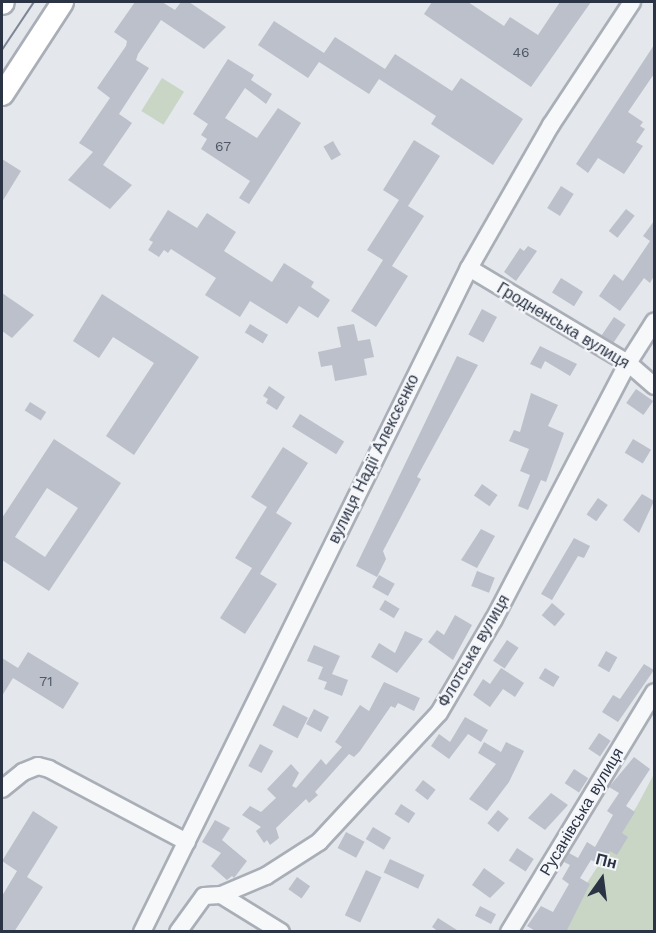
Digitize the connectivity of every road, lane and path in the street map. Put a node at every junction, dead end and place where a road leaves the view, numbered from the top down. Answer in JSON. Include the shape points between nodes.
{"nodes":[{"id":1,"x":62,"y":2,"type":"edge"},
{"id":2,"x":632,"y":2,"type":"edge"},
{"id":3,"x":2,"y":94,"type":"edge"},
{"id":4,"x":469,"y":268,"type":"junction"},
{"id":5,"x":654,"y":322,"type":"edge"},
{"id":6,"x":628,"y":363,"type":"junction"},
{"id":7,"x":654,"y":386,"type":"edge"},
{"id":8,"x":654,"y":693,"type":"edge"},
{"id":9,"x":2,"y":789,"type":"edge"},
{"id":10,"x":187,"y":842,"type":"junction"},
{"id":11,"x":228,"y":900,"type":"junction"},
{"id":12,"x":142,"y":932,"type":"edge"},
{"id":13,"x":178,"y":932,"type":"edge"},
{"id":14,"x":281,"y":932,"type":"edge"},
{"id":15,"x":509,"y":932,"type":"edge"}],
"edges":[{"from":1,"to":3,"type":"main road"},
{"from":2,"to":4,"type":"street","name":"вулиця Надії Алексєєнко","via":[[551,125]]},
{"from":4,"to":6,"type":"street","name":"Гродненська вулиця"},
{"from":4,"to":10,"type":"street","name":"вулиця Надії Алексєєнко"},
{"from":5,"to":6,"type":"street","name":"Флотська вулиця"},
{"from":6,"to":7,"type":"street","name":"Гродненська вулиця"},
{"from":6,"to":11,"type":"street","name":"Флотська вулиця","via":[[494,619],[439,713],[316,845]]},
{"from":8,"to":15,"type":"street","name":"Русанівська вулиця"},
{"from":9,"to":10,"type":"street","via":[[23,772],[38,766],[49,769]]},
{"from":10,"to":12,"type":"street","name":"вулиця Надії Алексєєнко"},
{"from":11,"to":13,"type":"street","name":"Флотська вулиця","via":[[204,896]]},
{"from":11,"to":14,"type":"street"}]}
